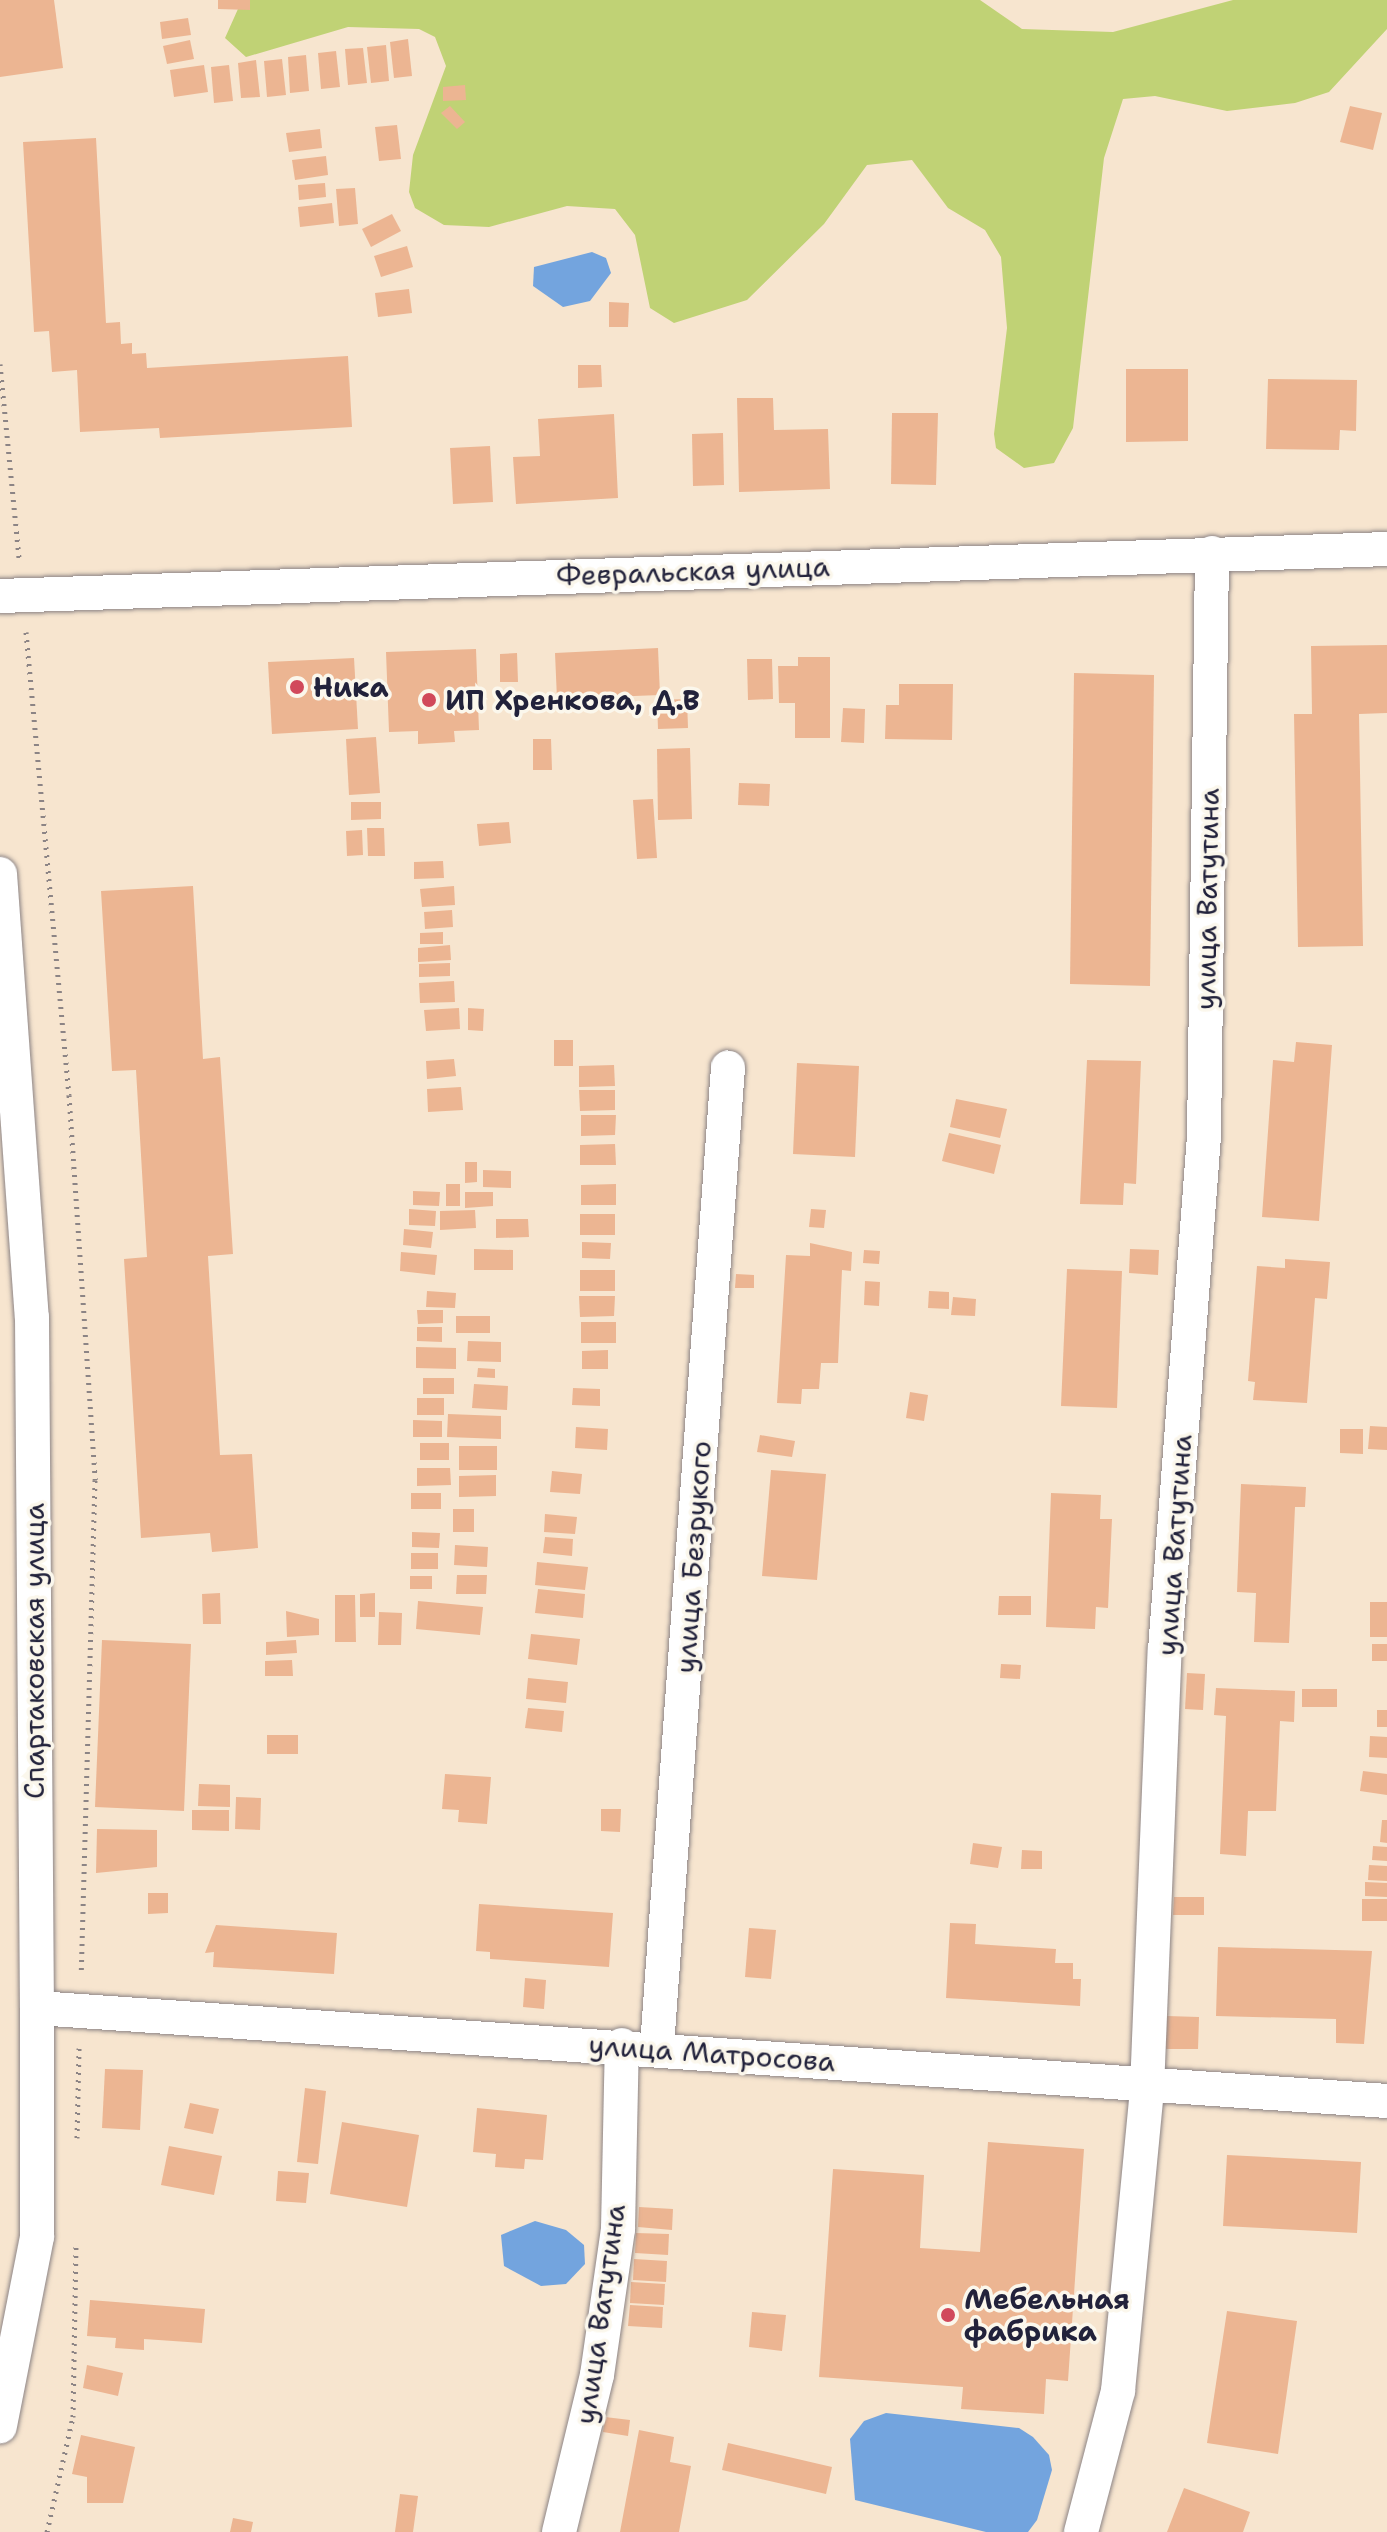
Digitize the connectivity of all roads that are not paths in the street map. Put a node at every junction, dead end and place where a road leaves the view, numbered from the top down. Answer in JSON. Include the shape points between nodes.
{"nodes":[{"id":1,"x":1387,"y":549,"type":"edge"},
{"id":2,"x":1212,"y":553,"type":"junction"},
{"id":3,"x":11,"y":595,"type":"edge"},
{"id":4,"x":0,"y":874,"type":"edge"},
{"id":5,"x":728,"y":1068,"type":"dead end"},
{"id":6,"x":37,"y":2008,"type":"junction"},
{"id":7,"x":622,"y":2045,"type":"junction"},
{"id":8,"x":657,"y":2046,"type":"junction"},
{"id":9,"x":1147,"y":2089,"type":"junction"},
{"id":10,"x":1387,"y":2101,"type":"edge"},
{"id":11,"x":0,"y":2426,"type":"edge"},
{"id":12,"x":559,"y":2532,"type":"edge"},
{"id":13,"x":1081,"y":2532,"type":"edge"}],
"edges":[{"from":1,"to":2,"type":"street","name":"Февральская улица"},
{"from":2,"to":3,"type":"street","name":"Февральская улица"},
{"from":2,"to":9,"type":"street","name":"улица Ватутина","via":[[1204,1136],[1165,1650]]},
{"from":4,"to":6,"type":"street","name":"Спартаковская улица","via":[[32,1317]]},
{"from":5,"to":8,"type":"street","name":"улица Безрукого"},
{"from":6,"to":7,"type":"street","name":"улица Матросова"},
{"from":6,"to":11,"type":"street","name":"Спартаковская улица","via":[[37,2237]]},
{"from":7,"to":8,"type":"street","name":"улица Матросова"},
{"from":7,"to":12,"type":"street","name":"улица Ватутина","via":[[618,2229],[597,2375]]},
{"from":8,"to":9,"type":"street","name":"улица Матросова"},
{"from":9,"to":10,"type":"street","name":"улица Матросова"},
{"from":9,"to":13,"type":"street","name":"улица Ватутина","via":[[1118,2391]]}]}
